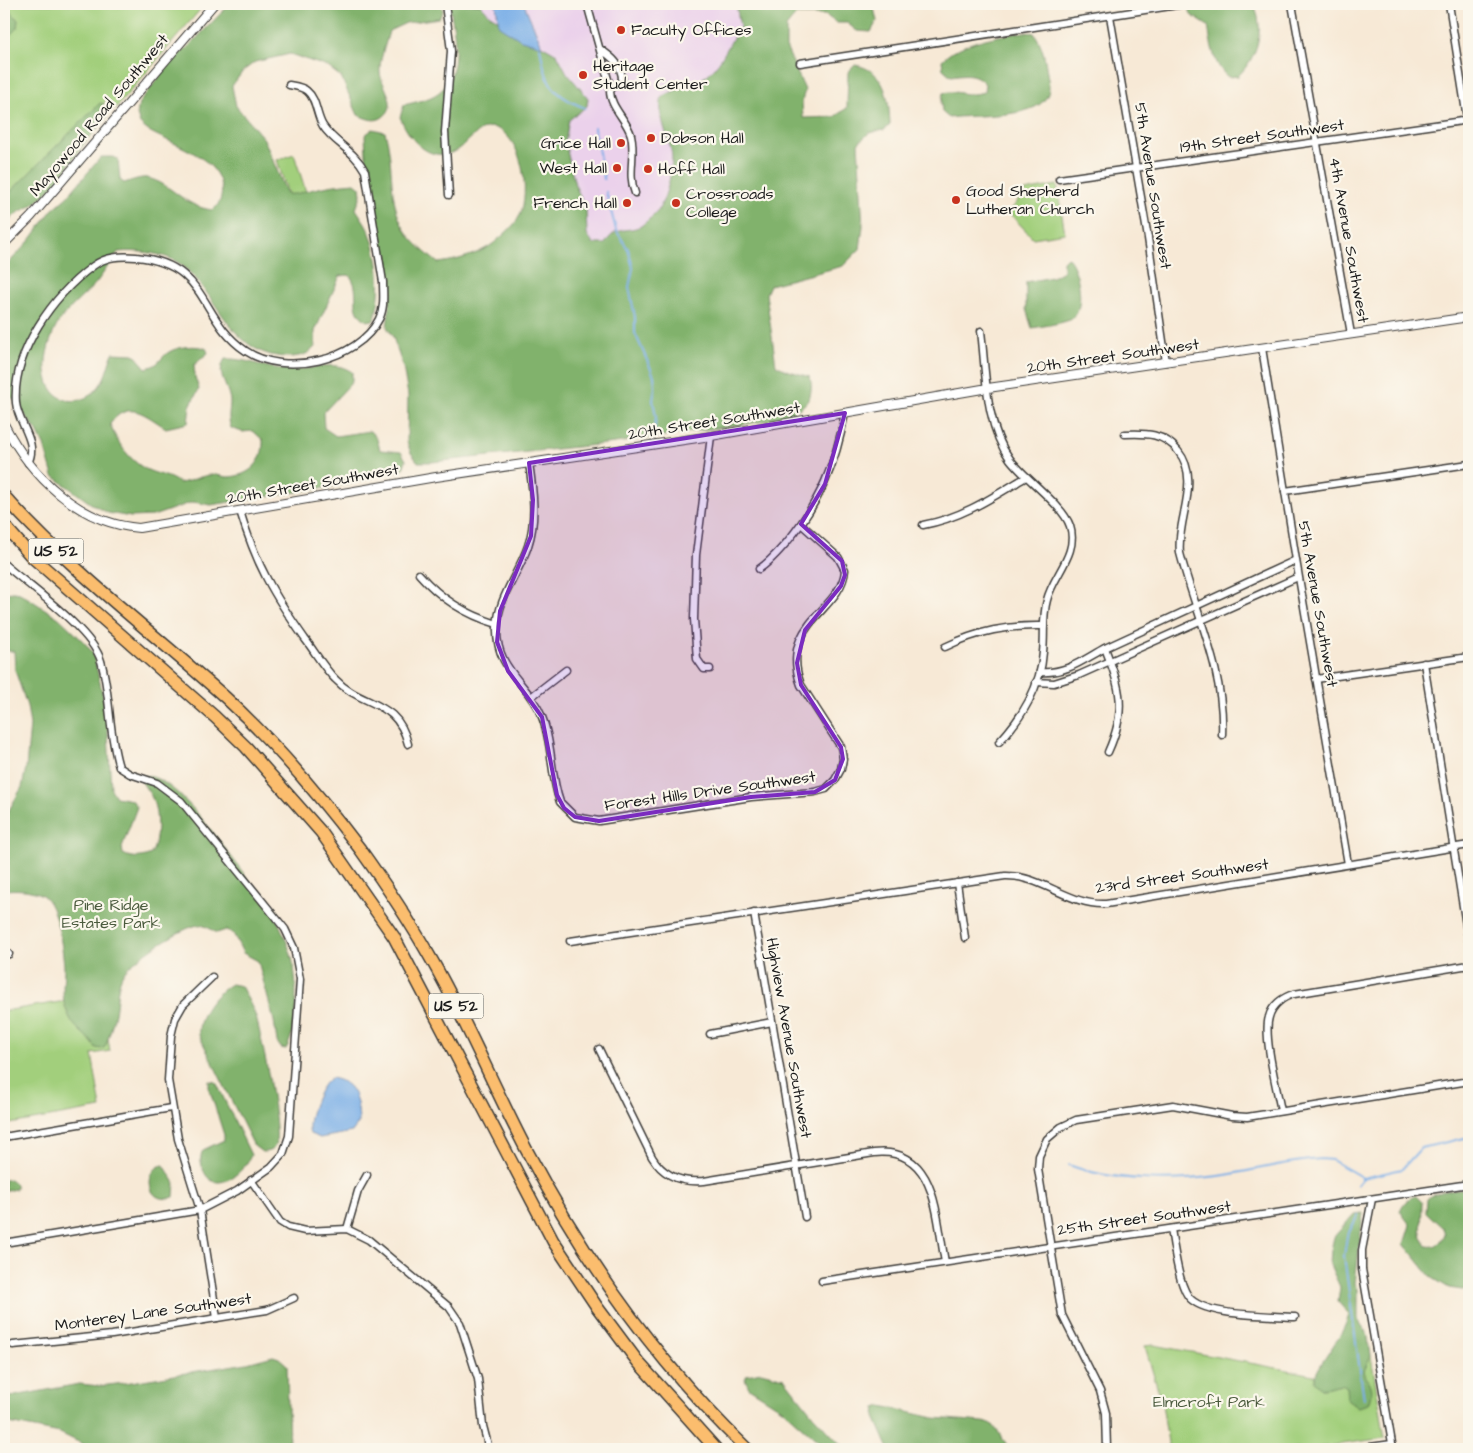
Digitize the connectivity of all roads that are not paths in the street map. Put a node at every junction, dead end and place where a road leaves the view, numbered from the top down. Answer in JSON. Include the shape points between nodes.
{"nodes":[{"id":1,"x":214,"y":4,"type":"edge"},
{"id":2,"x":445,"y":4,"type":"edge"},
{"id":3,"x":587,"y":4,"type":"edge"},
{"id":4,"x":1184,"y":4,"type":"edge"},
{"id":5,"x":1292,"y":4,"type":"edge"},
{"id":6,"x":1449,"y":4,"type":"edge"},
{"id":7,"x":1110,"y":16,"type":"junction"},
{"id":8,"x":600,"y":49,"type":"junction"},
{"id":9,"x":800,"y":63,"type":"dead end"},
{"id":10,"x":289,"y":85,"type":"dead end"},
{"id":11,"x":613,"y":86,"type":"junction"},
{"id":12,"x":1468,"y":121,"type":"edge"},
{"id":13,"x":1469,"y":131,"type":"edge"},
{"id":14,"x":1317,"y":143,"type":"junction"},
{"id":15,"x":1136,"y":168,"type":"junction"},
{"id":16,"x":1059,"y":179,"type":"dead end"},
{"id":17,"x":635,"y":192,"type":"dead end"},
{"id":18,"x":450,"y":195,"type":"dead end"},
{"id":19,"x":4,"y":244,"type":"edge"},
{"id":20,"x":1469,"y":317,"type":"edge"},
{"id":21,"x":980,"y":331,"type":"dead end"},
{"id":22,"x":1351,"y":334,"type":"junction"},
{"id":23,"x":1262,"y":348,"type":"junction"},
{"id":24,"x":1166,"y":362,"type":"junction"},
{"id":25,"x":988,"y":388,"type":"junction"},
{"id":26,"x":845,"y":413,"type":"junction"},
{"id":27,"x":4,"y":424,"type":"edge"},
{"id":28,"x":1125,"y":434,"type":"dead end"},
{"id":29,"x":711,"y":436,"type":"junction"},
{"id":30,"x":28,"y":463,"type":"junction"},
{"id":31,"x":529,"y":463,"type":"junction"},
{"id":32,"x":1469,"y":464,"type":"edge"},
{"id":33,"x":1026,"y":477,"type":"junction"},
{"id":34,"x":1285,"y":491,"type":"junction"},
{"id":35,"x":4,"y":496,"type":"edge"},
{"id":36,"x":240,"y":511,"type":"junction"},
{"id":37,"x":801,"y":524,"type":"junction"},
{"id":38,"x":4,"y":525,"type":"edge"},
{"id":39,"x":923,"y":525,"type":"dead end"},
{"id":40,"x":1296,"y":560,"type":"junction"},
{"id":41,"x":4,"y":564,"type":"edge"},
{"id":42,"x":759,"y":569,"type":"dead end"},
{"id":43,"x":419,"y":574,"type":"dead end"},
{"id":44,"x":1298,"y":577,"type":"junction"},
{"id":45,"x":1197,"y":607,"type":"junction"},
{"id":46,"x":1202,"y":620,"type":"junction"},
{"id":47,"x":497,"y":624,"type":"junction"},
{"id":48,"x":1044,"y":626,"type":"junction"},
{"id":49,"x":945,"y":647,"type":"dead end"},
{"id":50,"x":1105,"y":648,"type":"junction"},
{"id":51,"x":1469,"y":657,"type":"edge"},
{"id":52,"x":1110,"y":660,"type":"junction"},
{"id":53,"x":1424,"y":663,"type":"junction"},
{"id":54,"x":710,"y":669,"type":"dead end"},
{"id":55,"x":566,"y":670,"type":"dead end"},
{"id":56,"x":1040,"y":672,"type":"junction"},
{"id":57,"x":1316,"y":678,"type":"junction"},
{"id":58,"x":1036,"y":682,"type":"junction"},
{"id":59,"x":531,"y":697,"type":"junction"},
{"id":60,"x":1222,"y":735,"type":"dead end"},
{"id":61,"x":999,"y":742,"type":"dead end"},
{"id":62,"x":408,"y":744,"type":"dead end"},
{"id":63,"x":1108,"y":752,"type":"dead end"},
{"id":64,"x":1469,"y":845,"type":"edge"},
{"id":65,"x":1452,"y":848,"type":"junction"},
{"id":66,"x":1348,"y":864,"type":"junction"},
{"id":67,"x":957,"y":883,"type":"junction"},
{"id":68,"x":754,"y":913,"type":"junction"},
{"id":69,"x":966,"y":938,"type":"dead end"},
{"id":70,"x":570,"y":941,"type":"dead end"},
{"id":71,"x":1469,"y":944,"type":"edge"},
{"id":72,"x":1469,"y":965,"type":"edge"},
{"id":73,"x":212,"y":977,"type":"dead end"},
{"id":74,"x":772,"y":1022,"type":"junction"},
{"id":75,"x":710,"y":1034,"type":"dead end"},
{"id":76,"x":599,"y":1049,"type":"dead end"},
{"id":77,"x":1469,"y":1081,"type":"edge"},
{"id":78,"x":171,"y":1108,"type":"junction"},
{"id":79,"x":1281,"y":1111,"type":"junction"},
{"id":80,"x":4,"y":1137,"type":"edge"},
{"id":81,"x":797,"y":1166,"type":"junction"},
{"id":82,"x":367,"y":1175,"type":"dead end"},
{"id":83,"x":251,"y":1180,"type":"junction"},
{"id":84,"x":1469,"y":1184,"type":"edge"},
{"id":85,"x":1372,"y":1199,"type":"junction"},
{"id":86,"x":200,"y":1210,"type":"junction"},
{"id":87,"x":805,"y":1217,"type":"dead end"},
{"id":88,"x":347,"y":1229,"type":"junction"},
{"id":89,"x":1171,"y":1229,"type":"junction"},
{"id":90,"x":4,"y":1243,"type":"edge"},
{"id":91,"x":1051,"y":1246,"type":"junction"},
{"id":92,"x":945,"y":1262,"type":"junction"},
{"id":93,"x":822,"y":1281,"type":"dead end"},
{"id":94,"x":294,"y":1298,"type":"dead end"},
{"id":95,"x":1295,"y":1317,"type":"dead end"},
{"id":96,"x":217,"y":1318,"type":"junction"},
{"id":97,"x":13,"y":1345,"type":"dead end"},
{"id":98,"x":1392,"y":1446,"type":"edge"},
{"id":99,"x":489,"y":1449,"type":"edge"},
{"id":100,"x":716,"y":1449,"type":"edge"},
{"id":101,"x":747,"y":1449,"type":"edge"},
{"id":102,"x":1107,"y":1449,"type":"edge"},
{"id":103,"x":1355,"y":1449,"type":"edge"}],
"edges":[{"from":1,"to":19,"type":"street","name":"Mayowood Road Southwest","via":[[31,217]]},
{"from":2,"to":18,"type":"street","via":[[451,52],[446,132]]},
{"from":3,"to":8,"type":"street"},
{"from":4,"to":7,"type":"street"},
{"from":5,"to":14,"type":"street","name":"4th Avenue Southwest"},
{"from":6,"to":12,"type":"street"},
{"from":7,"to":9,"type":"street"},
{"from":7,"to":15,"type":"street","name":"5th Avenue Southwest"},
{"from":8,"to":11,"type":"street","via":[[609,83]]},
{"from":8,"to":11,"type":"street","via":[[613,58],[622,74],[622,80]]},
{"from":10,"to":30,"type":"street","via":[[307,90],[327,132],[358,158],[365,170],[383,282],[384,300],[379,318],[362,339],[335,355],[300,364],[280,364],[247,352],[233,341],[199,289],[182,272],[154,260],[122,256],[104,260],[81,276],[58,299],[26,351],[16,403],[32,448]]},
{"from":11,"to":17,"type":"street","via":[[610,91],[612,101],[631,135],[630,181]]},
{"from":12,"to":13,"type":"street"},
{"from":12,"to":14,"type":"street","name":"19th Street Southwest"},
{"from":14,"to":15,"type":"street","name":"19th Street Southwest"},
{"from":14,"to":22,"type":"street","name":"4th Avenue Southwest"},
{"from":15,"to":16,"type":"street","name":"19th Street Southwest"},
{"from":15,"to":24,"type":"street","name":"5th Avenue Southwest"},
{"from":20,"to":22,"type":"street","name":"20th Street Southwest"},
{"from":21,"to":25,"type":"street"},
{"from":22,"to":23,"type":"street","name":"20th Street Southwest"},
{"from":23,"to":24,"type":"street","name":"20th Street Southwest"},
{"from":23,"to":34,"type":"street","name":"5th Avenue Southwest"},
{"from":24,"to":25,"type":"street","name":"20th Street Southwest"},
{"from":25,"to":26,"type":"street","name":"20th Street Southwest"},
{"from":25,"to":33,"type":"street","via":[[996,432],[1006,453]]},
{"from":26,"to":29,"type":"street","name":"20th Street Southwest"},
{"from":26,"to":37,"type":"street","via":[[825,484]]},
{"from":27,"to":30,"type":"street","name":"20th Street Southwest"},
{"from":28,"to":45,"type":"street","via":[[1151,433],[1163,438],[1178,450],[1186,464],[1188,486],[1179,542]]},
{"from":29,"to":31,"type":"street","name":"20th Street Southwest"},
{"from":29,"to":54,"type":"street","via":[[694,589],[697,659],[704,669]]},
{"from":30,"to":36,"type":"street","name":"20th Street Southwest","via":[[87,514],[121,526],[139,528]]},
{"from":31,"to":36,"type":"street","name":"20th Street Southwest"},
{"from":31,"to":47,"type":"street","name":"Forest Hills Drive Southwest","via":[[533,500],[531,536]]},
{"from":32,"to":34,"type":"street"},
{"from":33,"to":39,"type":"street","via":[[969,511]]},
{"from":33,"to":48,"type":"street","via":[[1063,514],[1072,533],[1070,551],[1046,600]]},
{"from":34,"to":40,"type":"street","name":"5th Avenue Southwest"},
{"from":35,"to":101,"type":"highway","number":"US 52","via":[[50,546],[227,699],[334,816],[385,885],[431,957],[526,1148],[588,1255],[634,1322],[682,1381]]},
{"from":36,"to":62,"type":"street","via":[[264,577],[327,670],[343,686],[394,715]]},
{"from":37,"to":42,"type":"street"},
{"from":37,"to":59,"type":"street","name":"Forest Hills Drive Southwest","via":[[838,556],[845,570],[841,586],[805,630],[798,655],[801,685],[842,752],[841,769],[826,789],[751,797],[599,821],[581,819],[569,813],[560,802],[545,726]]},
{"from":38,"to":100,"type":"highway","number":"US 52","via":[[31,556],[246,747],[321,832],[394,937],[553,1241],[638,1362]]},
{"from":40,"to":44,"type":"street","name":"5th Avenue Southwest"},
{"from":40,"to":45,"type":"street"},
{"from":41,"to":83,"type":"street","via":[[81,630],[96,648],[104,672],[119,767],[157,783],[181,801],[285,930],[294,948],[300,988],[289,1136],[278,1161]]},
{"from":43,"to":47,"type":"street","via":[[453,606]]},
{"from":44,"to":46,"type":"street"},
{"from":44,"to":57,"type":"street","name":"5th Avenue Southwest"},
{"from":45,"to":46,"type":"street"},
{"from":45,"to":50,"type":"street"},
{"from":46,"to":52,"type":"street"},
{"from":46,"to":60,"type":"street","via":[[1219,681]]},
{"from":47,"to":59,"type":"street","name":"Forest Hills Drive Southwest","via":[[499,650],[504,664]]},
{"from":48,"to":49,"type":"street","via":[[995,629],[968,636]]},
{"from":48,"to":56,"type":"street"},
{"from":50,"to":52,"type":"street"},
{"from":50,"to":56,"type":"street","via":[[1064,670]]},
{"from":51,"to":53,"type":"street"},
{"from":52,"to":58,"type":"street","via":[[1066,680],[1046,684]]},
{"from":52,"to":63,"type":"street","via":[[1121,704],[1119,725]]},
{"from":53,"to":57,"type":"street"},
{"from":53,"to":65,"type":"street"},
{"from":55,"to":59,"type":"street"},
{"from":56,"to":58,"type":"street"},
{"from":57,"to":66,"type":"street","name":"5th Avenue Southwest"},
{"from":58,"to":61,"type":"street","via":[[1019,718]]},
{"from":64,"to":65,"type":"street","name":"23rd Street Southwest"},
{"from":65,"to":66,"type":"street","name":"23rd Street Southwest"},
{"from":65,"to":71,"type":"street"},
{"from":66,"to":67,"type":"street","name":"23rd Street Southwest","via":[[1106,904],[1079,901],[1026,877],[1005,876]]},
{"from":67,"to":68,"type":"street","name":"23rd Street Southwest"},
{"from":67,"to":69,"type":"street"},
{"from":68,"to":70,"type":"street","name":"23rd Street Southwest"},
{"from":68,"to":74,"type":"street","name":"Highview Avenue Southwest"},
{"from":72,"to":79,"type":"street","via":[[1294,994],[1280,1001],[1270,1013],[1267,1027]]},
{"from":73,"to":78,"type":"street","via":[[183,1005],[175,1019],[168,1067]]},
{"from":74,"to":75,"type":"street"},
{"from":74,"to":81,"type":"street","name":"Highview Avenue Southwest"},
{"from":76,"to":81,"type":"street","via":[[652,1157],[670,1176],[694,1182]]},
{"from":77,"to":79,"type":"street"},
{"from":78,"to":80,"type":"street"},
{"from":78,"to":86,"type":"street"},
{"from":79,"to":91,"type":"street","via":[[1237,1117],[1184,1106],[1167,1106],[1076,1120],[1061,1126],[1047,1139],[1038,1163]]},
{"from":81,"to":87,"type":"street","name":"Highview Avenue Southwest"},
{"from":81,"to":92,"type":"street","via":[[879,1152],[910,1159],[929,1183]]},
{"from":82,"to":88,"type":"street","via":[[358,1191]]},
{"from":83,"to":86,"type":"street","via":[[216,1204]]},
{"from":83,"to":88,"type":"street","via":[[280,1222],[288,1227],[305,1231]]},
{"from":84,"to":85,"type":"street","name":"25th Street Southwest"},
{"from":85,"to":89,"type":"street","name":"25th Street Southwest"},
{"from":85,"to":98,"type":"street","via":[[1362,1250],[1362,1268]]},
{"from":86,"to":90,"type":"street"},
{"from":86,"to":96,"type":"street"},
{"from":88,"to":99,"type":"street","via":[[369,1240],[454,1314],[464,1333],[478,1379]]},
{"from":89,"to":91,"type":"street","name":"25th Street Southwest"},
{"from":89,"to":95,"type":"street","via":[[1183,1285],[1193,1301],[1211,1309]]},
{"from":91,"to":92,"type":"street","name":"25th Street Southwest"},
{"from":91,"to":102,"type":"street","via":[[1062,1315],[1103,1399]]},
{"from":92,"to":93,"type":"street","name":"25th Street Southwest"},
{"from":94,"to":96,"type":"street","name":"Monterey Lane Southwest","via":[[272,1308]]},
{"from":96,"to":97,"type":"street","name":"Monterey Lane Southwest","via":[[112,1335]]},
{"from":98,"to":103,"type":"street"}]}
